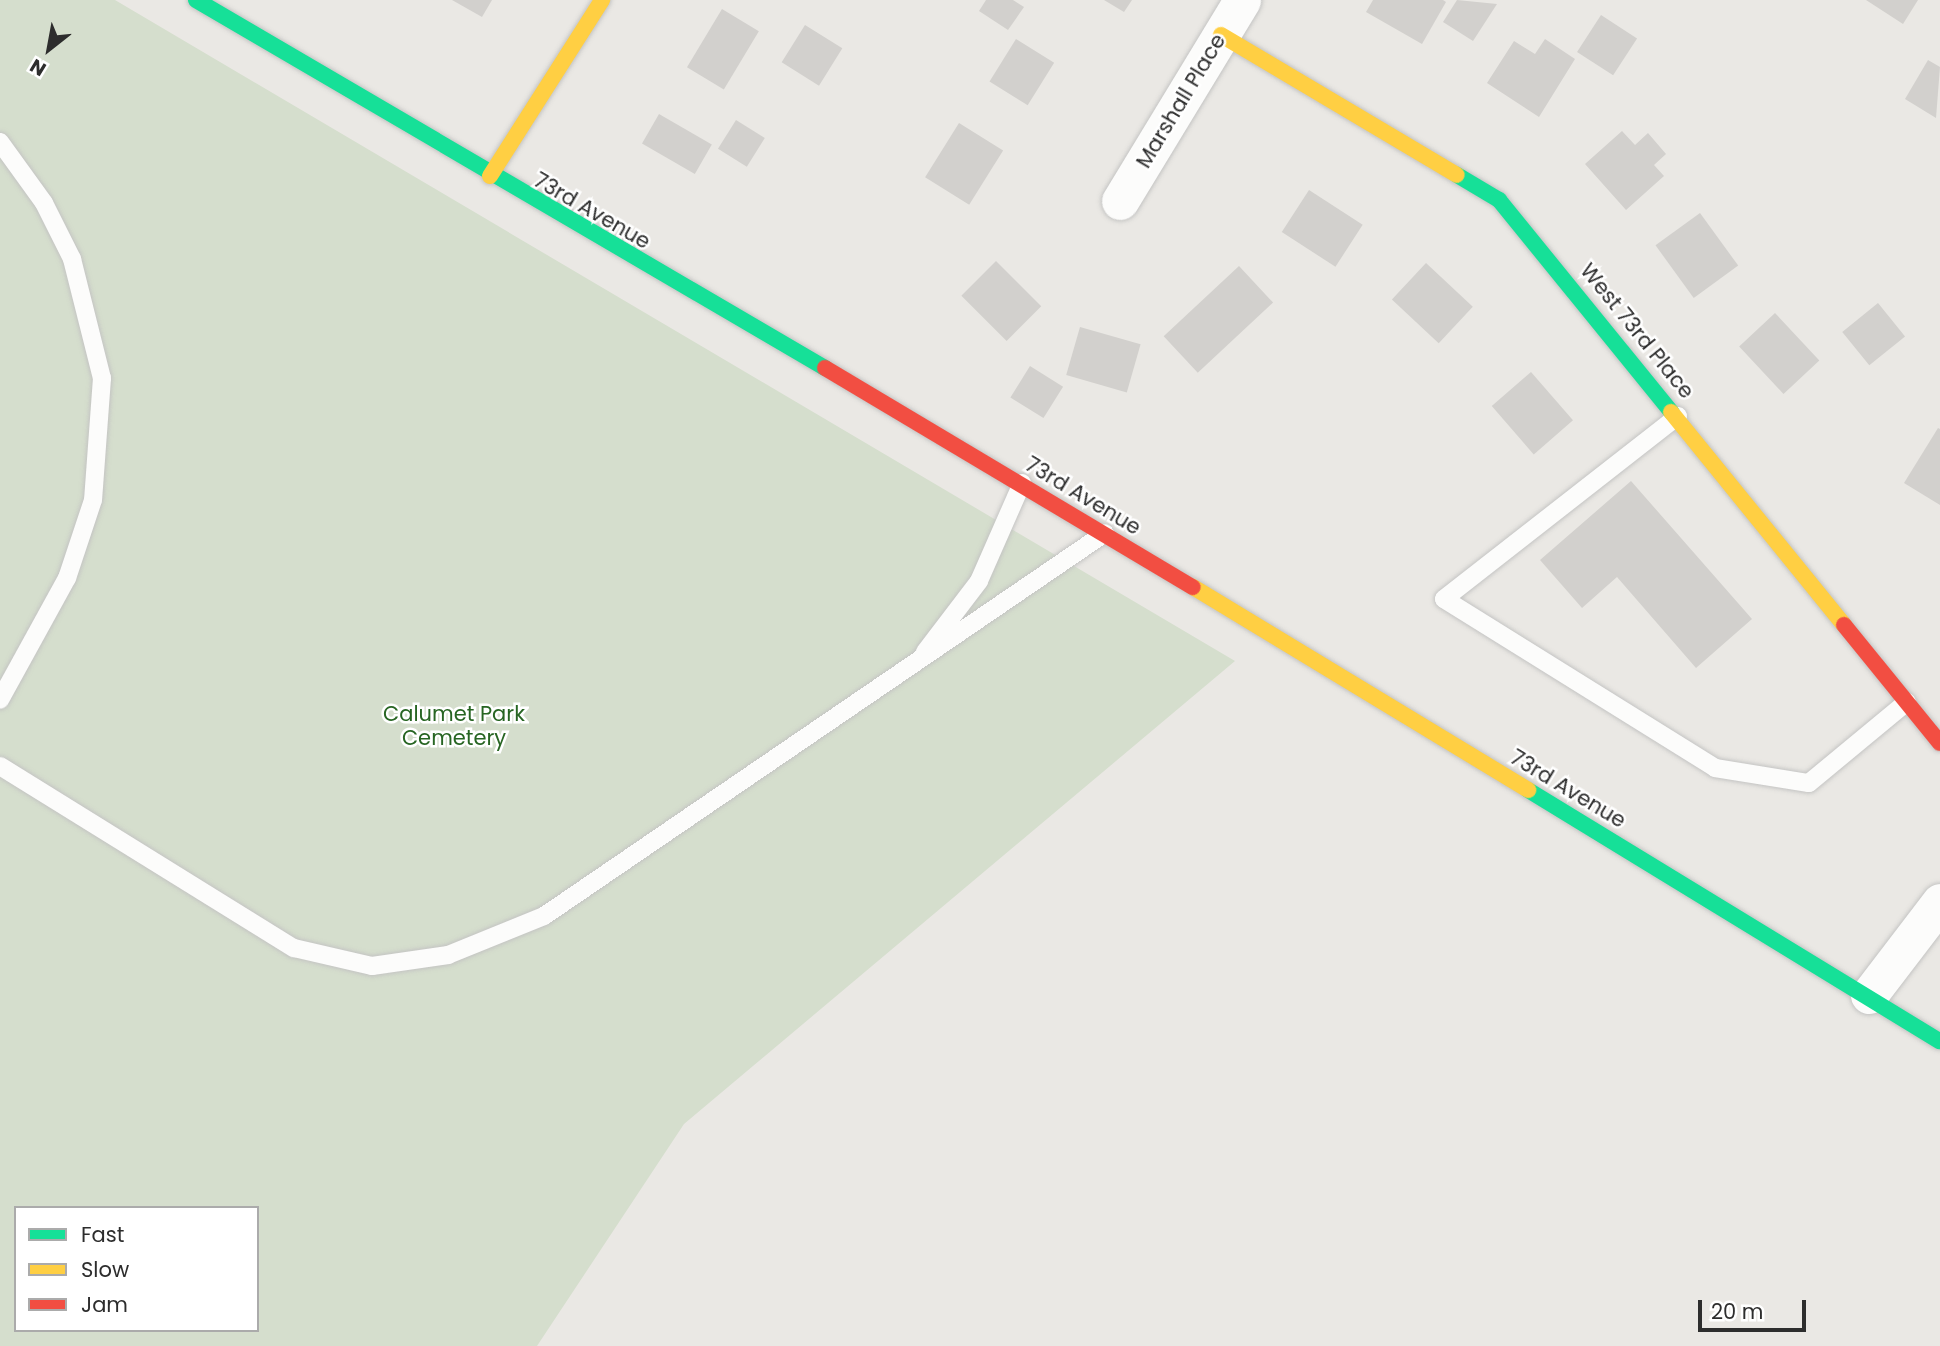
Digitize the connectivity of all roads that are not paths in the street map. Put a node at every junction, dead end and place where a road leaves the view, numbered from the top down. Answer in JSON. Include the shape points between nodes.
{"nodes":[{"id":1,"x":196,"y":0,"type":"edge"},
{"id":2,"x":602,"y":0,"type":"edge"},
{"id":3,"x":1242,"y":0,"type":"edge"},
{"id":4,"x":1221,"y":35,"type":"junction"},
{"id":5,"x":0,"y":142,"type":"edge"},
{"id":6,"x":490,"y":176,"type":"junction"},
{"id":7,"x":1120,"y":201,"type":"dead end"},
{"id":8,"x":1678,"y":416,"type":"junction"},
{"id":9,"x":1022,"y":484,"type":"junction"},
{"id":10,"x":1105,"y":534,"type":"junction"},
{"id":11,"x":909,"y":672,"type":"junction"},
{"id":12,"x":0,"y":700,"type":"edge"},
{"id":13,"x":1907,"y":702,"type":"junction"},
{"id":14,"x":1940,"y":743,"type":"edge"},
{"id":15,"x":0,"y":766,"type":"edge"},
{"id":16,"x":1940,"y":902,"type":"edge"},
{"id":17,"x":1869,"y":995,"type":"junction"},
{"id":18,"x":1940,"y":1041,"type":"edge"}],
"edges":[{"from":1,"to":6,"type":"street","name":"73rd Avenue"},
{"from":2,"to":6,"type":"street"},
{"from":3,"to":4,"type":"street","name":"Marshall Place"},
{"from":4,"to":7,"type":"street","name":"Marshall Place"},
{"from":4,"to":8,"type":"street","name":"West 73rd Place","via":[[1499,200]]},
{"from":5,"to":12,"type":"lane","via":[[44,203],[72,259],[103,377],[93,500],[68,578]]},
{"from":6,"to":9,"type":"street","name":"73rd Avenue"},
{"from":8,"to":13,"type":"street","name":"West 73rd Place"},
{"from":8,"to":13,"type":"lane","via":[[1444,599],[1716,768],[1809,783]]},
{"from":9,"to":10,"type":"street","name":"73rd Avenue"},
{"from":9,"to":11,"type":"lane","via":[[979,581]]},
{"from":10,"to":11,"type":"lane"},
{"from":10,"to":17,"type":"street","name":"73rd Avenue"},
{"from":11,"to":15,"type":"lane","via":[[544,916],[493,941],[398,963],[347,964],[294,948]]},
{"from":13,"to":14,"type":"street","name":"West 73rd Place"},
{"from":16,"to":17,"type":"street"},
{"from":17,"to":18,"type":"street","name":"73rd Avenue"}]}
